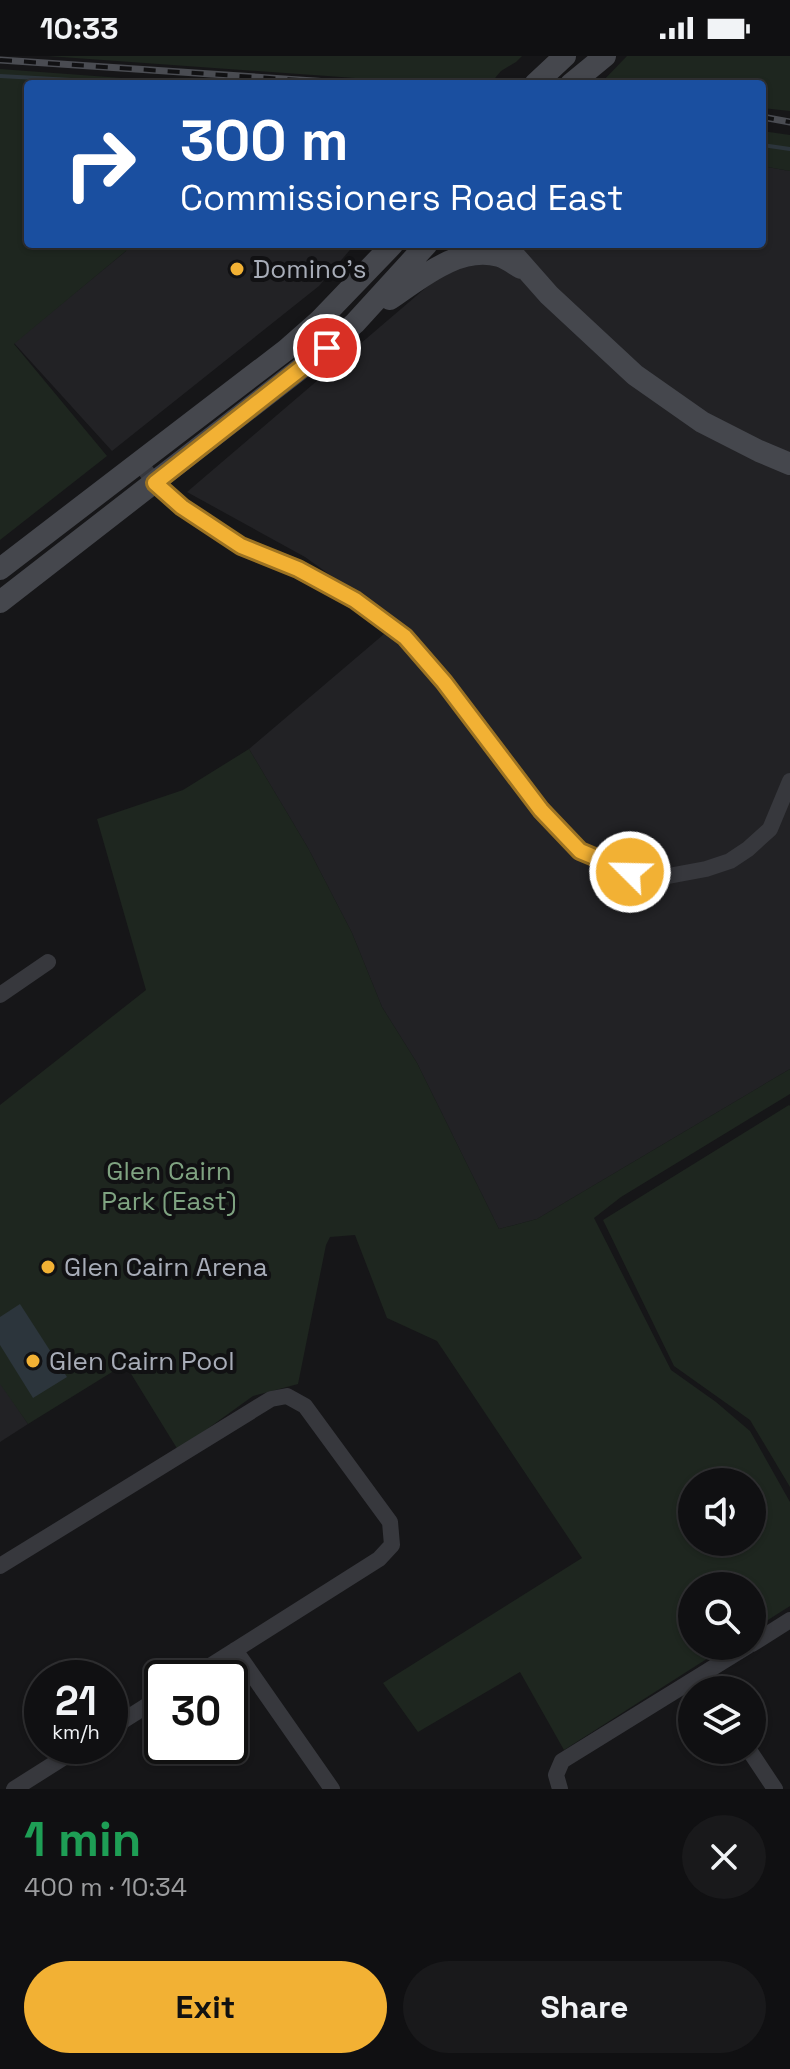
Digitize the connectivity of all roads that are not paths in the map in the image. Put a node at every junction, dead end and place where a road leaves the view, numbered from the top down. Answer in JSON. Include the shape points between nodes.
{"nodes":[{"id":1,"x":565,"y":56,"type":"edge"},
{"id":2,"x":605,"y":56,"type":"edge"},
{"id":3,"x":539,"y":80,"type":"edge"},
{"id":4,"x":576,"y":80,"type":"edge"},
{"id":5,"x":389,"y":248,"type":"edge"},
{"id":6,"x":423,"y":248,"type":"edge"},
{"id":7,"x":508,"y":248,"type":"edge"},
{"id":8,"x":523,"y":248,"type":"edge"},
{"id":9,"x":532,"y":274,"type":"junction"},
{"id":10,"x":355,"y":323,"type":"junction"},
{"id":11,"x":139,"y":462,"type":"junction"},
{"id":12,"x":790,"y":464,"type":"edge"},
{"id":13,"x":155,"y":483,"type":"junction"},
{"id":14,"x":0,"y":569,"type":"edge"},
{"id":15,"x":0,"y":602,"type":"edge"},
{"id":16,"x":790,"y":781,"type":"edge"},
{"id":17,"x":48,"y":962,"type":"dead end"},
{"id":18,"x":0,"y":995,"type":"edge"},
{"id":19,"x":0,"y":1566,"type":"edge"},
{"id":20,"x":790,"y":1620,"type":"edge"},
{"id":21,"x":766,"y":1635,"type":"edge"},
{"id":22,"x":235,"y":1650,"type":"junction"},
{"id":23,"x":219,"y":1660,"type":"edge"},
{"id":24,"x":731,"y":1660,"type":"edge"},
{"id":25,"x":712,"y":1676,"type":"edge"},
{"id":26,"x":678,"y":1697,"type":"edge"},
{"id":27,"x":54,"y":1764,"type":"edge"},
{"id":28,"x":758,"y":1764,"type":"edge"},
{"id":29,"x":14,"y":1789,"type":"edge"},
{"id":30,"x":332,"y":1789,"type":"edge"},
{"id":31,"x":560,"y":1789,"type":"edge"},
{"id":32,"x":775,"y":1789,"type":"edge"}],
"edges":[{"from":1,"to":3,"type":"main road"},
{"from":2,"to":4,"type":"main road"},
{"from":5,"to":11,"type":"main road","via":[[286,350]]},
{"from":6,"to":10,"type":"main road"},
{"from":7,"to":9,"type":"main road"},
{"from":8,"to":9,"type":"main road"},
{"from":9,"to":10,"type":"main road","via":[[499,256],[471,254],[439,266]]},
{"from":9,"to":12,"type":"main road","via":[[635,375],[702,422]]},
{"from":10,"to":13,"type":"main road"},
{"from":11,"to":13,"type":"street"},
{"from":11,"to":14,"type":"main road"},
{"from":13,"to":15,"type":"main road"},
{"from":13,"to":16,"type":"street","via":[[241,546],[355,600],[405,637],[541,810],[580,851],[630,872],[663,877],[730,861],[770,829]]},
{"from":17,"to":18,"type":"street"},
{"from":19,"to":22,"type":"street","via":[[271,1399],[287,1396],[305,1406],[390,1522],[392,1545],[379,1559]]},
{"from":20,"to":21,"type":"street"},
{"from":22,"to":23,"type":"street"},
{"from":22,"to":30,"type":"street"},
{"from":24,"to":25,"type":"street"},
{"from":26,"to":31,"type":"street","via":[[562,1761],[556,1775]]},
{"from":27,"to":29,"type":"street"},
{"from":28,"to":32,"type":"street"}]}
